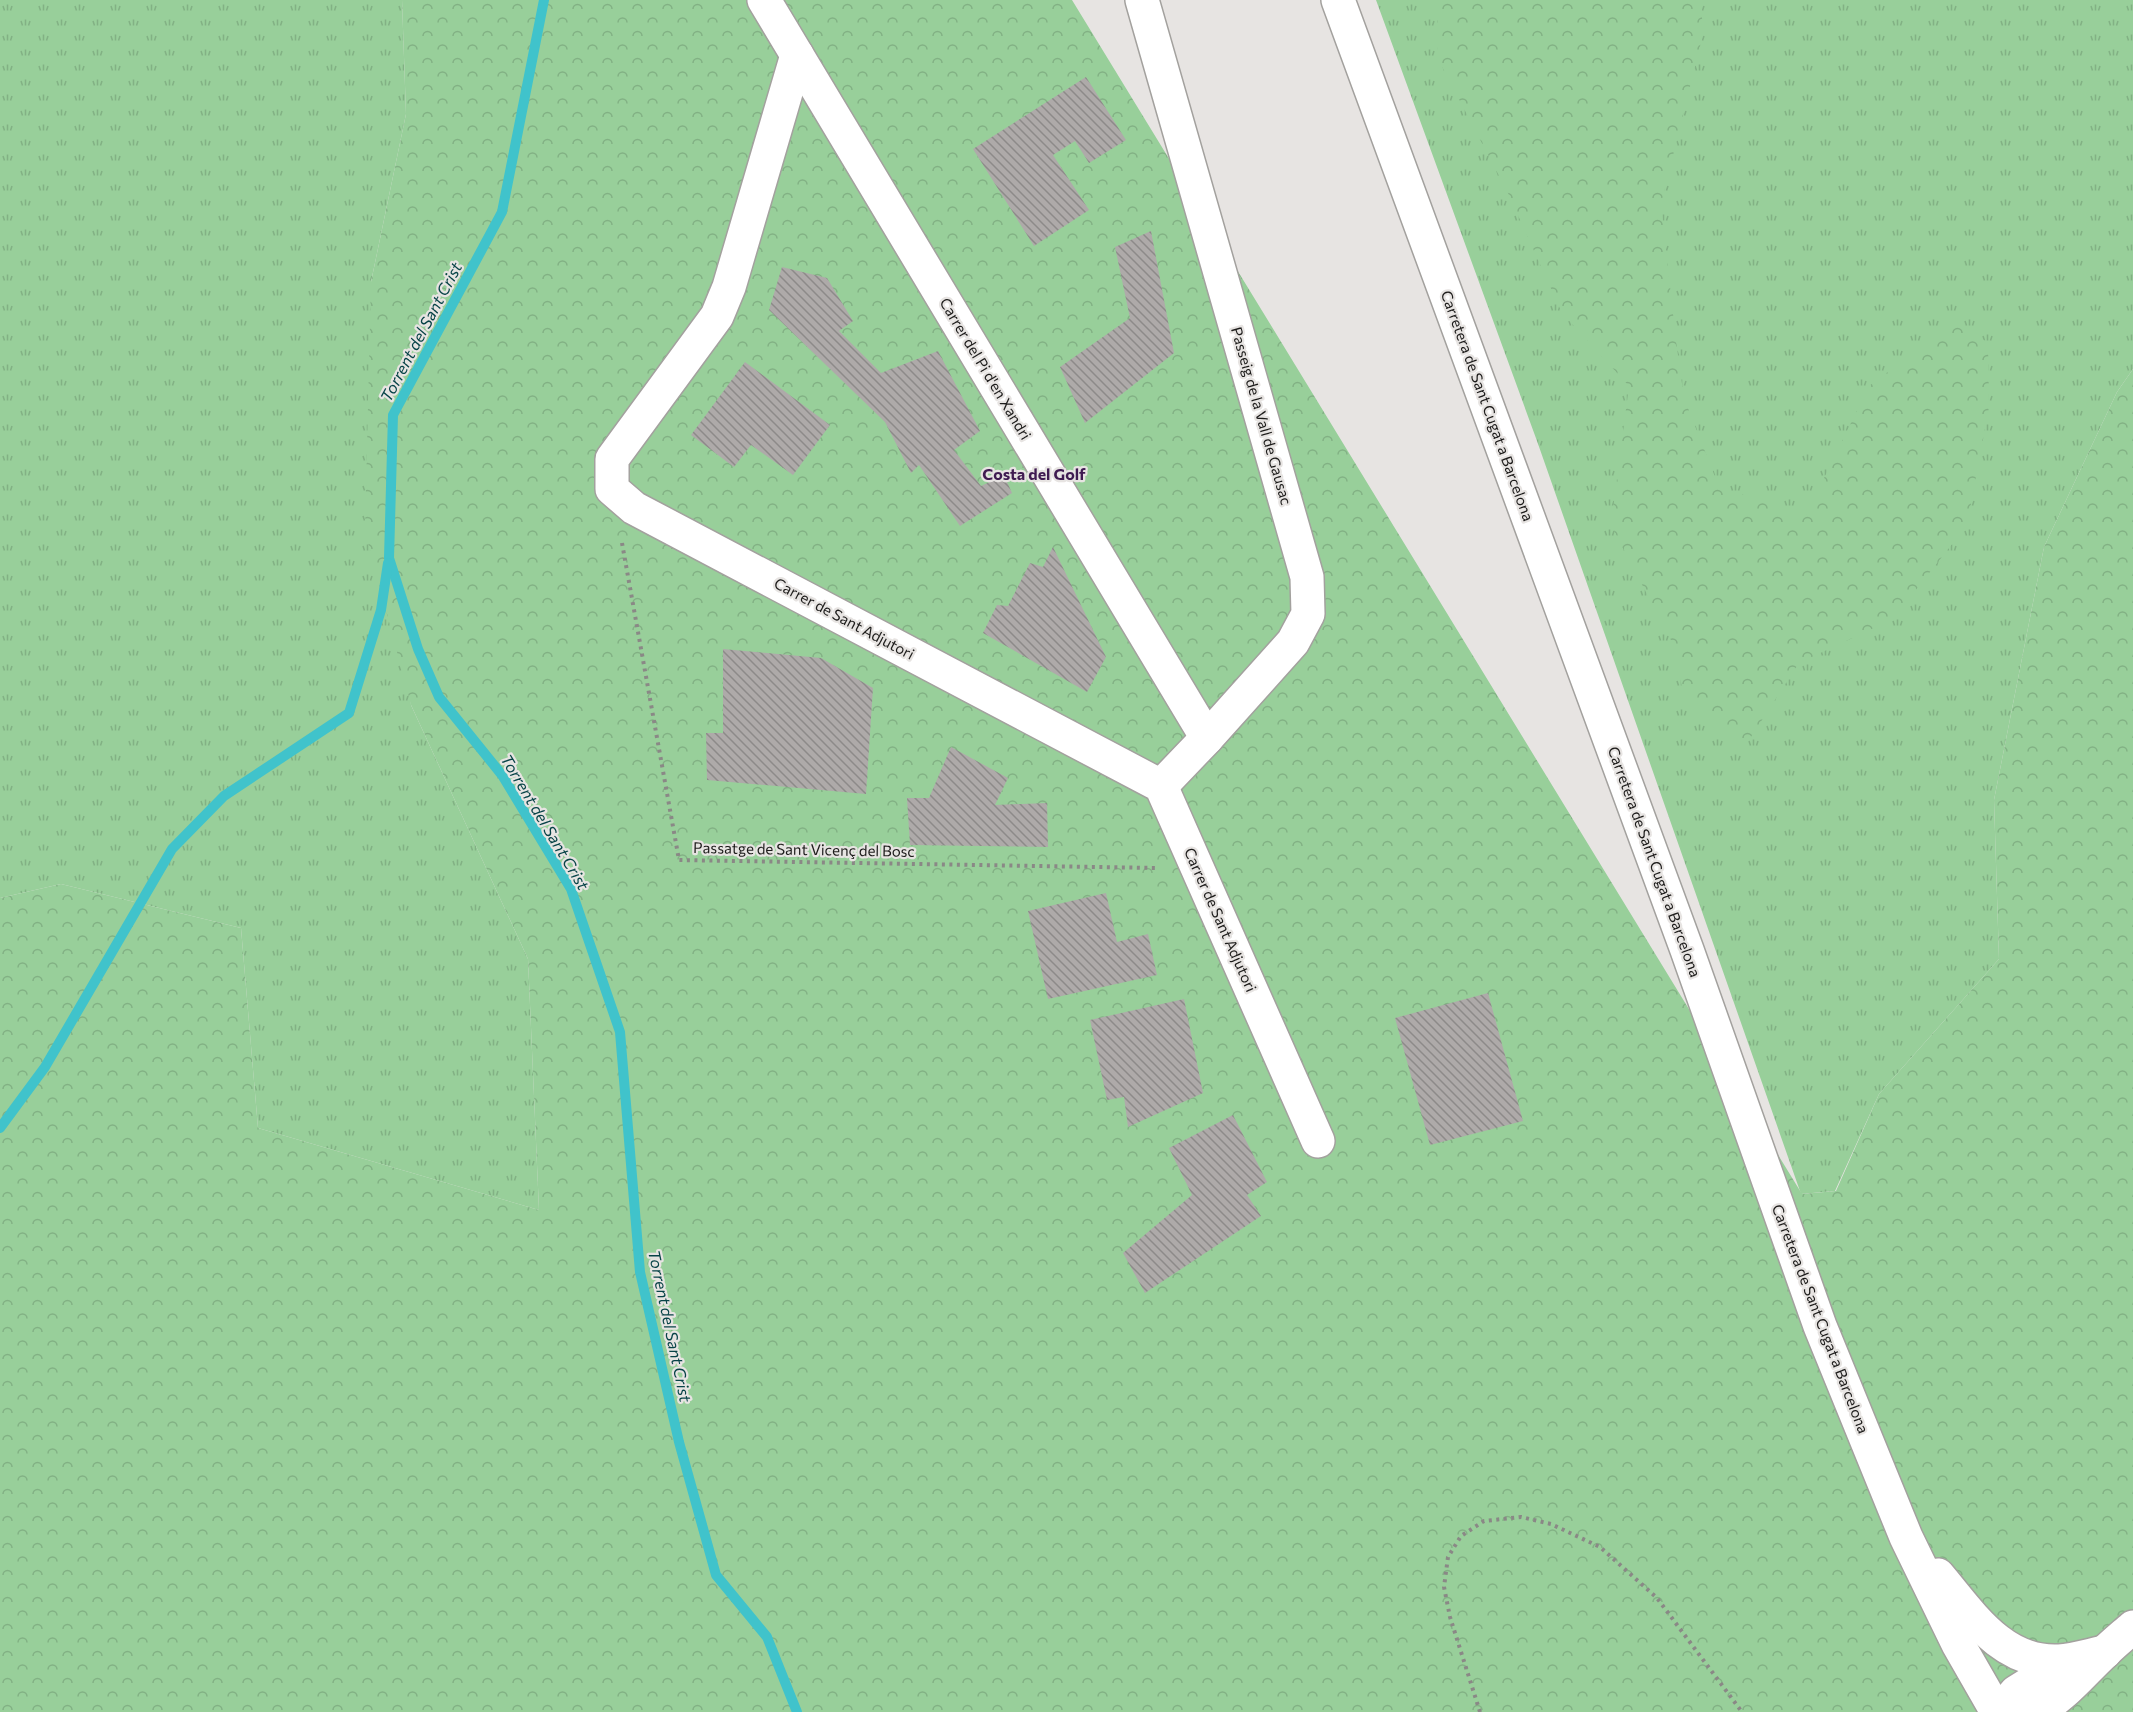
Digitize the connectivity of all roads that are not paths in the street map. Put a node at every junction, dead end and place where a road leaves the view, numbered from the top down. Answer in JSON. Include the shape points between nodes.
{"nodes":[{"id":1,"x":764,"y":0,"type":"edge"},
{"id":2,"x":1142,"y":0,"type":"edge"},
{"id":3,"x":1338,"y":0,"type":"edge"},
{"id":4,"x":796,"y":55,"type":"junction"},
{"id":5,"x":1207,"y":738,"type":"junction"},
{"id":6,"x":1161,"y":786,"type":"junction"},
{"id":7,"x":1318,"y":1142,"type":"dead end"},
{"id":8,"x":1906,"y":1537,"type":"junction"},
{"id":9,"x":2133,"y":1627,"type":"edge"},
{"id":10,"x":2105,"y":1652,"type":"junction"},
{"id":11,"x":2041,"y":1710,"type":"edge"},
{"id":12,"x":1998,"y":1712,"type":"edge"}],
"edges":[{"from":1,"to":4,"type":"street","name":"Carrer del Pi d'en Xandri"},
{"from":2,"to":5,"type":"street","name":"Passeig de la Vall de Gausac","via":[[1307,577],[1308,614],[1293,642]]},
{"from":3,"to":8,"type":"street","name":"Carretera de Sant Cugat a Barcelona","via":[[1687,950],[1820,1326]]},
{"from":4,"to":5,"type":"street","name":"Carrer del Pi d'en Xandri"},
{"from":4,"to":6,"type":"street","name":"Carrer de Sant Adjutori","via":[[729,287],[717,316],[612,459],[612,489],[645,514]]},
{"from":5,"to":6,"type":"street","name":"Passeig de la Vall de Gausac"},
{"from":6,"to":7,"type":"street","name":"Carrer de Sant Adjutori"},
{"from":8,"to":10,"type":"street","via":[[1974,1619],[1999,1642],[2029,1659],[2060,1661]]},
{"from":8,"to":12,"type":"street","name":"Carretera de Sant Cugat a Barcelona","via":[[1958,1644]]},
{"from":9,"to":10,"type":"street"},
{"from":10,"to":11,"type":"street"},
{"from":10,"to":12,"type":"street","via":[[2032,1682],[2016,1692]]}]}
